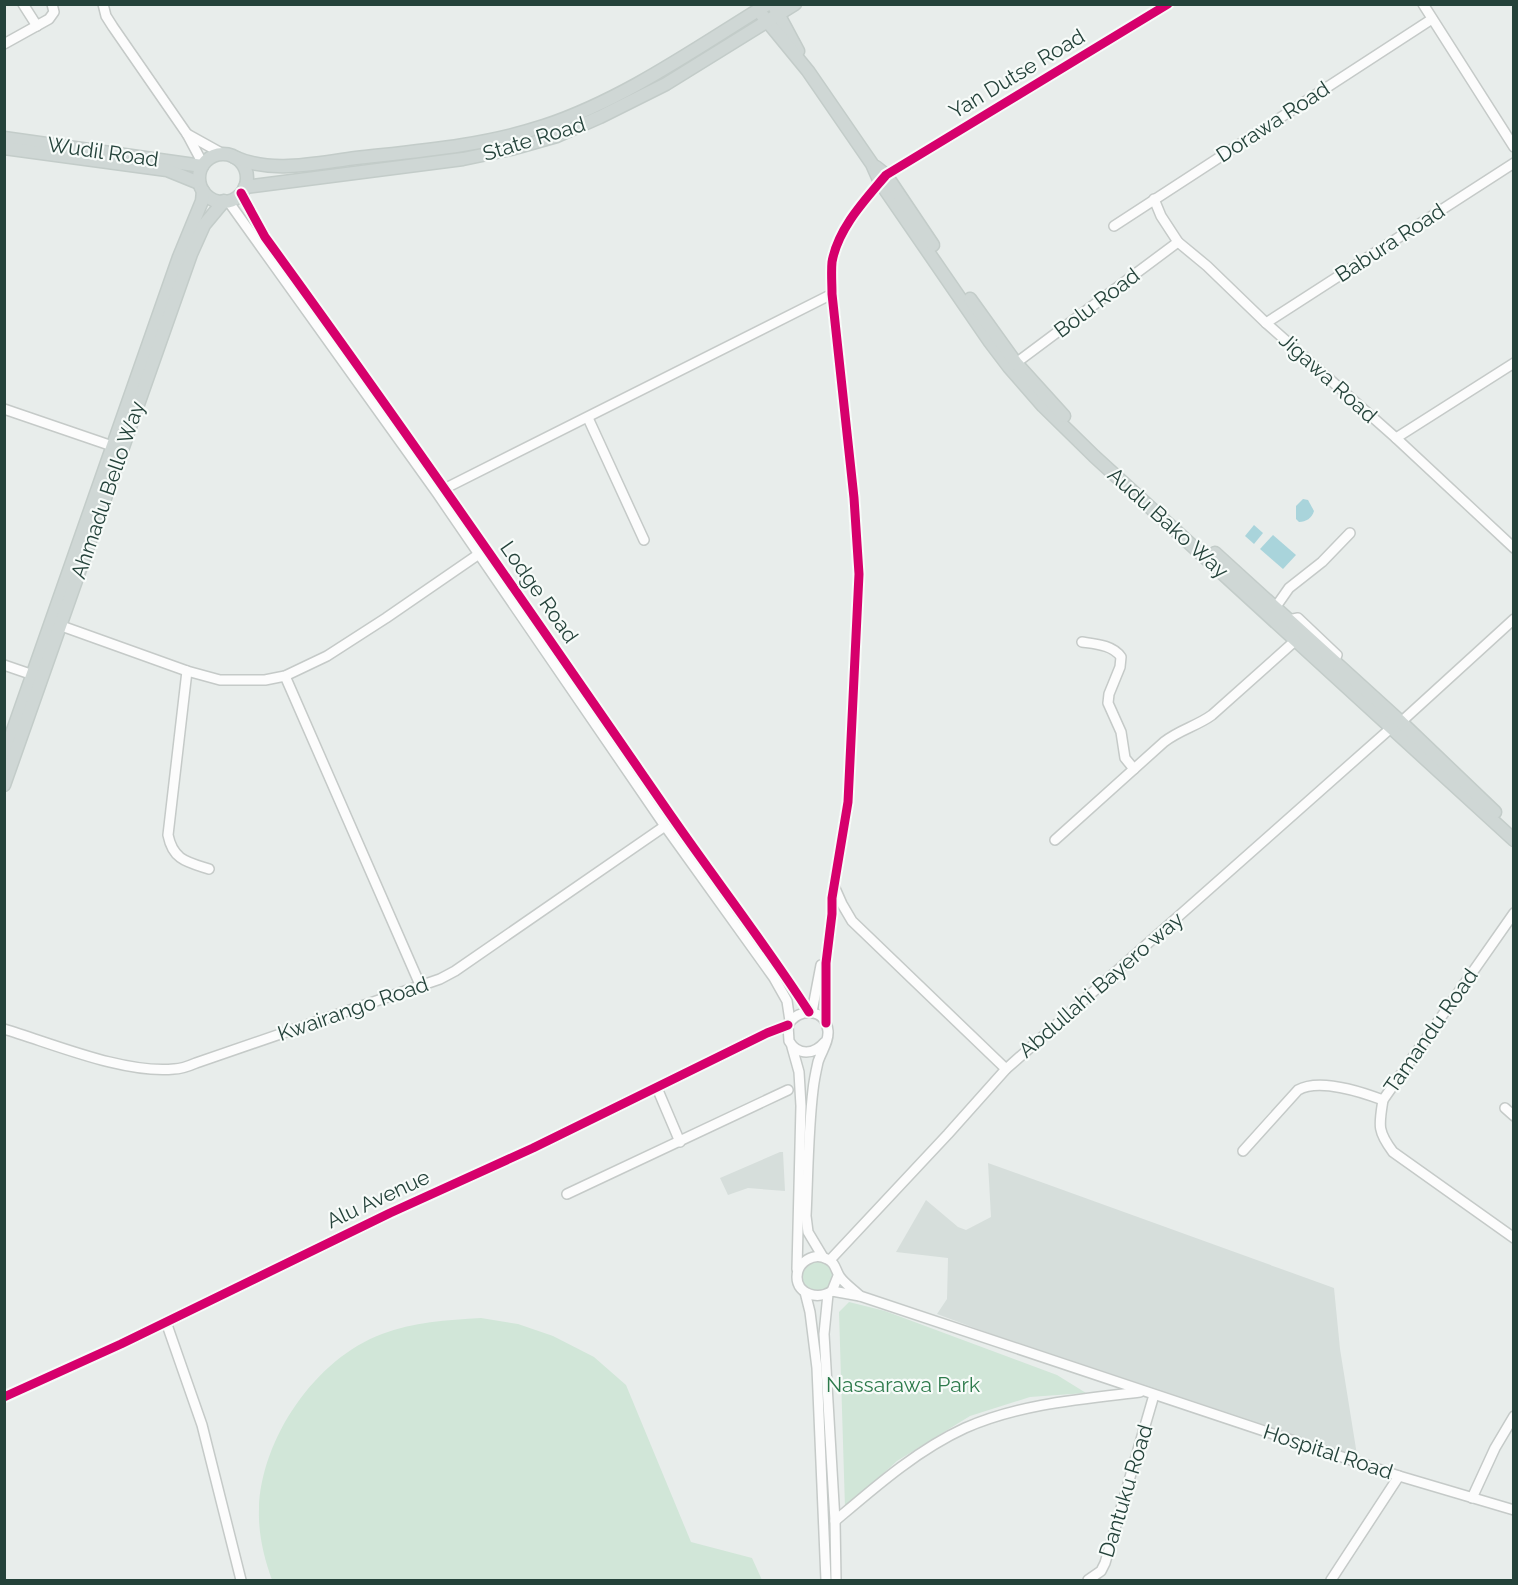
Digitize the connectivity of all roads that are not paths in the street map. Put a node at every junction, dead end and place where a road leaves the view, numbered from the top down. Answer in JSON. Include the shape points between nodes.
{"nodes":[{"id":1,"x":23,"y":4,"type":"edge"},
{"id":2,"x":52,"y":4,"type":"edge"},
{"id":3,"x":103,"y":4,"type":"edge"},
{"id":4,"x":795,"y":4,"type":"edge"},
{"id":5,"x":1168,"y":4,"type":"edge"},
{"id":6,"x":1423,"y":4,"type":"edge"},
{"id":7,"x":767,"y":8,"type":"edge"},
{"id":8,"x":1432,"y":19,"type":"junction"},
{"id":9,"x":766,"y":21,"type":"junction"},
{"id":10,"x":37,"y":26,"type":"junction"},
{"id":11,"x":4,"y":44,"type":"edge"},
{"id":12,"x":808,"y":71,"type":"junction"},
{"id":13,"x":187,"y":134,"type":"junction"},
{"id":14,"x":4,"y":138,"type":"edge"},
{"id":15,"x":1514,"y":147,"type":"edge"},
{"id":16,"x":4,"y":148,"type":"edge"},
{"id":17,"x":229,"y":155,"type":"junction"},
{"id":18,"x":1514,"y":163,"type":"edge"},
{"id":19,"x":202,"y":165,"type":"junction"},
{"id":20,"x":883,"y":179,"type":"junction"},
{"id":21,"x":201,"y":187,"type":"junction"},
{"id":22,"x":243,"y":190,"type":"junction"},
{"id":23,"x":1154,"y":199,"type":"junction"},
{"id":24,"x":226,"y":201,"type":"junction"},
{"id":25,"x":1114,"y":226,"type":"dead end"},
{"id":26,"x":1178,"y":242,"type":"junction"},
{"id":27,"x":832,"y":294,"type":"junction"},
{"id":28,"x":1266,"y":323,"type":"junction"},
{"id":29,"x":1016,"y":363,"type":"junction"},
{"id":30,"x":1514,"y":363,"type":"edge"},
{"id":31,"x":139,"y":387,"type":"junction"},
{"id":32,"x":4,"y":409,"type":"edge"},
{"id":33,"x":588,"y":418,"type":"junction"},
{"id":34,"x":1396,"y":438,"type":"junction"},
{"id":35,"x":117,"y":448,"type":"junction"},
{"id":36,"x":444,"y":489,"type":"junction"},
{"id":37,"x":1350,"y":533,"type":"dead end"},
{"id":38,"x":644,"y":540,"type":"dead end"},
{"id":39,"x":1514,"y":548,"type":"edge"},
{"id":40,"x":479,"y":554,"type":"junction"},
{"id":41,"x":1275,"y":608,"type":"junction"},
{"id":42,"x":1514,"y":619,"type":"edge"},
{"id":43,"x":55,"y":624,"type":"junction"},
{"id":44,"x":1296,"y":640,"type":"junction"},
{"id":45,"x":1082,"y":642,"type":"dead end"},
{"id":46,"x":4,"y":665,"type":"edge"},
{"id":47,"x":187,"y":671,"type":"junction"},
{"id":48,"x":37,"y":676,"type":"junction"},
{"id":49,"x":285,"y":676,"type":"junction"},
{"id":50,"x":1396,"y":725,"type":"junction"},
{"id":51,"x":4,"y":756,"type":"edge"},
{"id":52,"x":1134,"y":768,"type":"junction"},
{"id":53,"x":4,"y":785,"type":"edge"},
{"id":54,"x":665,"y":826,"type":"junction"},
{"id":55,"x":1514,"y":829,"type":"edge"},
{"id":56,"x":1055,"y":840,"type":"dead end"},
{"id":57,"x":1514,"y":840,"type":"edge"},
{"id":58,"x":209,"y":869,"type":"dead end"},
{"id":59,"x":833,"y":884,"type":"junction"},
{"id":60,"x":832,"y":898,"type":"junction"},
{"id":61,"x":1514,"y":913,"type":"edge"},
{"id":62,"x":421,"y":987,"type":"junction"},
{"id":63,"x":810,"y":1012,"type":"junction"},
{"id":64,"x":789,"y":1023,"type":"junction"},
{"id":65,"x":826,"y":1023,"type":"junction"},
{"id":66,"x":4,"y":1029,"type":"edge"},
{"id":67,"x":767,"y":1033,"type":"junction"},
{"id":68,"x":789,"y":1041,"type":"junction"},
{"id":69,"x":825,"y":1042,"type":"junction"},
{"id":70,"x":1006,"y":1069,"type":"junction"},
{"id":71,"x":657,"y":1088,"type":"junction"},
{"id":72,"x":788,"y":1090,"type":"dead end"},
{"id":73,"x":1383,"y":1100,"type":"junction"},
{"id":74,"x":1505,"y":1108,"type":"dead end"},
{"id":75,"x":1514,"y":1116,"type":"edge"},
{"id":76,"x":680,"y":1142,"type":"junction"},
{"id":77,"x":1243,"y":1151,"type":"dead end"},
{"id":78,"x":567,"y":1194,"type":"dead end"},
{"id":79,"x":1514,"y":1238,"type":"edge"},
{"id":80,"x":827,"y":1258,"type":"junction"},
{"id":81,"x":797,"y":1276,"type":"junction"},
{"id":82,"x":838,"y":1276,"type":"junction"},
{"id":83,"x":805,"y":1292,"type":"junction"},
{"id":84,"x":830,"y":1293,"type":"junction"},
{"id":85,"x":860,"y":1296,"type":"junction"},
{"id":86,"x":166,"y":1322,"type":"junction"},
{"id":87,"x":1143,"y":1392,"type":"junction"},
{"id":88,"x":1154,"y":1395,"type":"junction"},
{"id":89,"x":5,"y":1396,"type":"edge"},
{"id":90,"x":1514,"y":1416,"type":"edge"},
{"id":91,"x":1399,"y":1476,"type":"junction"},
{"id":92,"x":1472,"y":1498,"type":"junction"},
{"id":93,"x":1514,"y":1510,"type":"edge"},
{"id":94,"x":835,"y":1521,"type":"junction"},
{"id":95,"x":241,"y":1581,"type":"edge"},
{"id":96,"x":826,"y":1581,"type":"edge"},
{"id":97,"x":836,"y":1581,"type":"edge"},
{"id":98,"x":1088,"y":1581,"type":"edge"},
{"id":99,"x":1331,"y":1581,"type":"edge"}],
"edges":[{"from":1,"to":10,"type":"street"},
{"from":2,"to":10,"type":"street","via":[[52,16]]},
{"from":3,"to":13,"type":"street","via":[[113,27]]},
{"from":4,"to":7,"type":"main road","name":"State Road"},
{"from":5,"to":20,"type":"street","name":"Yan Dutse Road"},
{"from":6,"to":8,"type":"street"},
{"from":7,"to":9,"type":"main road","name":"Audu Bako Way"},
{"from":7,"to":12,"type":"main road","name":"Audu Bako Way"},
{"from":7,"to":17,"type":"main road","name":"State Road","via":[[634,86],[574,114],[516,134],[447,148],[294,165],[261,165]]},
{"from":8,"to":15,"type":"street"},
{"from":8,"to":23,"type":"street","name":"Dorawa Road"},
{"from":9,"to":12,"type":"main road","name":"Audu Bako Way"},
{"from":9,"to":22,"type":"main road","name":"State Road","via":[[666,84],[556,136],[463,159]]},
{"from":10,"to":11,"type":"street"},
{"from":12,"to":20,"type":"main road","name":"Audu Bako Way"},
{"from":13,"to":17,"type":"street"},
{"from":13,"to":19,"type":"street"},
{"from":14,"to":19,"type":"main road","name":"Wudil Road"},
{"from":16,"to":21,"type":"main road","name":"Wudil Road","via":[[167,170]]},
{"from":17,"to":19,"type":"main road","via":[[208,158]]},
{"from":17,"to":22,"type":"main road","via":[[244,167]]},
{"from":18,"to":28,"type":"street","name":"Babura Road"},
{"from":19,"to":21,"type":"main road"},
{"from":20,"to":27,"type":"street","name":"Yan Dutse Road","via":[[852,217],[837,245],[832,262]]},
{"from":20,"to":29,"type":"main road","name":"Audu Bako Way"},
{"from":20,"to":44,"type":"main road","name":"Audu Bako Way","via":[[990,342],[1043,406]]},
{"from":21,"to":24,"type":"main road","via":[[208,197]]},
{"from":21,"to":31,"type":"main road","name":"Ahmadu Bello Way","via":[[202,201]]},
{"from":22,"to":24,"type":"main road"},
{"from":22,"to":36,"type":"street","name":"Lodge Road","via":[[265,237]]},
{"from":23,"to":25,"type":"street","name":"Dorawa Road"},
{"from":23,"to":26,"type":"street","name":"Jigawa Road"},
{"from":24,"to":31,"type":"main road","name":"Ahmadu Bello Way","via":[[198,237]]},
{"from":24,"to":40,"type":"street","name":"Lodge Road"},
{"from":26,"to":28,"type":"street","name":"Jigawa Road"},
{"from":26,"to":29,"type":"street","name":"Bolu Road"},
{"from":27,"to":33,"type":"street"},
{"from":27,"to":59,"type":"street","name":"Yan Dutse Road","via":[[859,574],[848,802]]},
{"from":28,"to":34,"type":"street","name":"Jigawa Road"},
{"from":29,"to":41,"type":"main road","name":"Audu Bako Way","via":[[1064,416]]},
{"from":30,"to":34,"type":"street"},
{"from":31,"to":35,"type":"main road","name":"Ahmadu Bello Way"},
{"from":32,"to":35,"type":"street"},
{"from":33,"to":36,"type":"street"},
{"from":33,"to":38,"type":"street"},
{"from":34,"to":39,"type":"street","name":"Jigawa Road"},
{"from":35,"to":43,"type":"main road","name":"Ahmadu Bello Way"},
{"from":36,"to":63,"type":"street","name":"Lodge Road"},
{"from":37,"to":41,"type":"street","via":[[1289,588]]},
{"from":40,"to":49,"type":"street","via":[[327,656]]},
{"from":40,"to":54,"type":"street","name":"Lodge Road"},
{"from":41,"to":50,"type":"main road","name":"Audu Bako Way"},
{"from":42,"to":50,"type":"street","name":"Abdullahi Bayero way"},
{"from":43,"to":47,"type":"street"},
{"from":43,"to":48,"type":"main road","name":"Ahmadu Bello Way"},
{"from":44,"to":50,"type":"main road","name":"Audu Bako Way"},
{"from":44,"to":52,"type":"street","via":[[1212,715],[1174,734]]},
{"from":45,"to":52,"type":"street","via":[[1101,645],[1121,657],[1108,703],[1121,732],[1125,758]]},
{"from":46,"to":48,"type":"street"},
{"from":47,"to":49,"type":"street","via":[[220,680]]},
{"from":47,"to":58,"type":"street","via":[[168,835],[177,857]]},
{"from":48,"to":51,"type":"main road","name":"Ahmadu Bello Way"},
{"from":48,"to":53,"type":"main road","name":"Ahmadu Bello Way"},
{"from":49,"to":62,"type":"street"},
{"from":50,"to":55,"type":"main road","name":"Audu Bako Way"},
{"from":50,"to":57,"type":"main road","name":"Audu Bako Way"},
{"from":50,"to":70,"type":"street","name":"Abdullahi Bayero way"},
{"from":52,"to":56,"type":"street"},
{"from":54,"to":62,"type":"street","name":"Kwairango Road","via":[[455,971]]},
{"from":54,"to":64,"type":"street","name":"Lodge Road","via":[[774,978],[788,1001]]},
{"from":59,"to":60,"type":"street","name":"Yan Dutse Road"},
{"from":59,"to":70,"type":"street","via":[[852,921]]},
{"from":60,"to":63,"type":"street"},
{"from":60,"to":65,"type":"street"},
{"from":61,"to":73,"type":"street","name":"Tamandu Road"},
{"from":62,"to":66,"type":"street","name":"Kwairango Road","via":[[177,1069],[145,1070],[112,1063]]},
{"from":63,"to":64,"type":"street","via":[[798,1014]]},
{"from":63,"to":65,"type":"street"},
{"from":64,"to":67,"type":"street","name":"Alu Avenue"},
{"from":64,"to":68,"type":"street"},
{"from":65,"to":69,"type":"street"},
{"from":67,"to":68,"type":"street"},
{"from":67,"to":71,"type":"street","name":"Alu Avenue"},
{"from":68,"to":69,"type":"street","via":[[805,1053]]},
{"from":68,"to":81,"type":"street","via":[[799,1072],[801,1106]]},
{"from":69,"to":80,"type":"street","via":[[813,1092],[806,1216],[808,1232]]},
{"from":70,"to":80,"type":"street","name":"Abdullahi Bayero way"},
{"from":71,"to":76,"type":"street"},
{"from":71,"to":86,"type":"street","name":"Alu Avenue"},
{"from":72,"to":76,"type":"street"},
{"from":73,"to":77,"type":"street","via":[[1357,1090],[1304,1087]]},
{"from":73,"to":79,"type":"street","name":"Tamandu Road","via":[[1381,1136],[1393,1152]]},
{"from":74,"to":75,"type":"street"},
{"from":76,"to":78,"type":"street"},
{"from":80,"to":81,"type":"street","via":[[816,1256],[802,1263]]},
{"from":80,"to":82,"type":"street","via":[[837,1268]]},
{"from":81,"to":83,"type":"street"},
{"from":82,"to":84,"type":"street"},
{"from":82,"to":85,"type":"street","name":"Hospital Road"},
{"from":83,"to":84,"type":"street","via":[[818,1297]]},
{"from":83,"to":96,"type":"street","via":[[817,1368]]},
{"from":84,"to":85,"type":"street"},
{"from":84,"to":94,"type":"street","via":[[824,1334]]},
{"from":85,"to":87,"type":"street","name":"Hospital Road"},
{"from":86,"to":89,"type":"street","name":"Alu Avenue"},
{"from":86,"to":95,"type":"street","via":[[202,1425]]},
{"from":87,"to":88,"type":"street","name":"Hospital Road"},
{"from":87,"to":94,"type":"street","name":"Hospital Road","via":[[1015,1411],[965,1428],[924,1451]]},
{"from":88,"to":91,"type":"street","name":"Hospital Road"},
{"from":88,"to":98,"type":"street","name":"Dantuku Road","via":[[1105,1563]]},
{"from":90,"to":92,"type":"street"},
{"from":91,"to":92,"type":"street","name":"Hospital Road"},
{"from":91,"to":99,"type":"street"},
{"from":92,"to":93,"type":"street","name":"Hospital Road"},
{"from":94,"to":97,"type":"street"}]}
